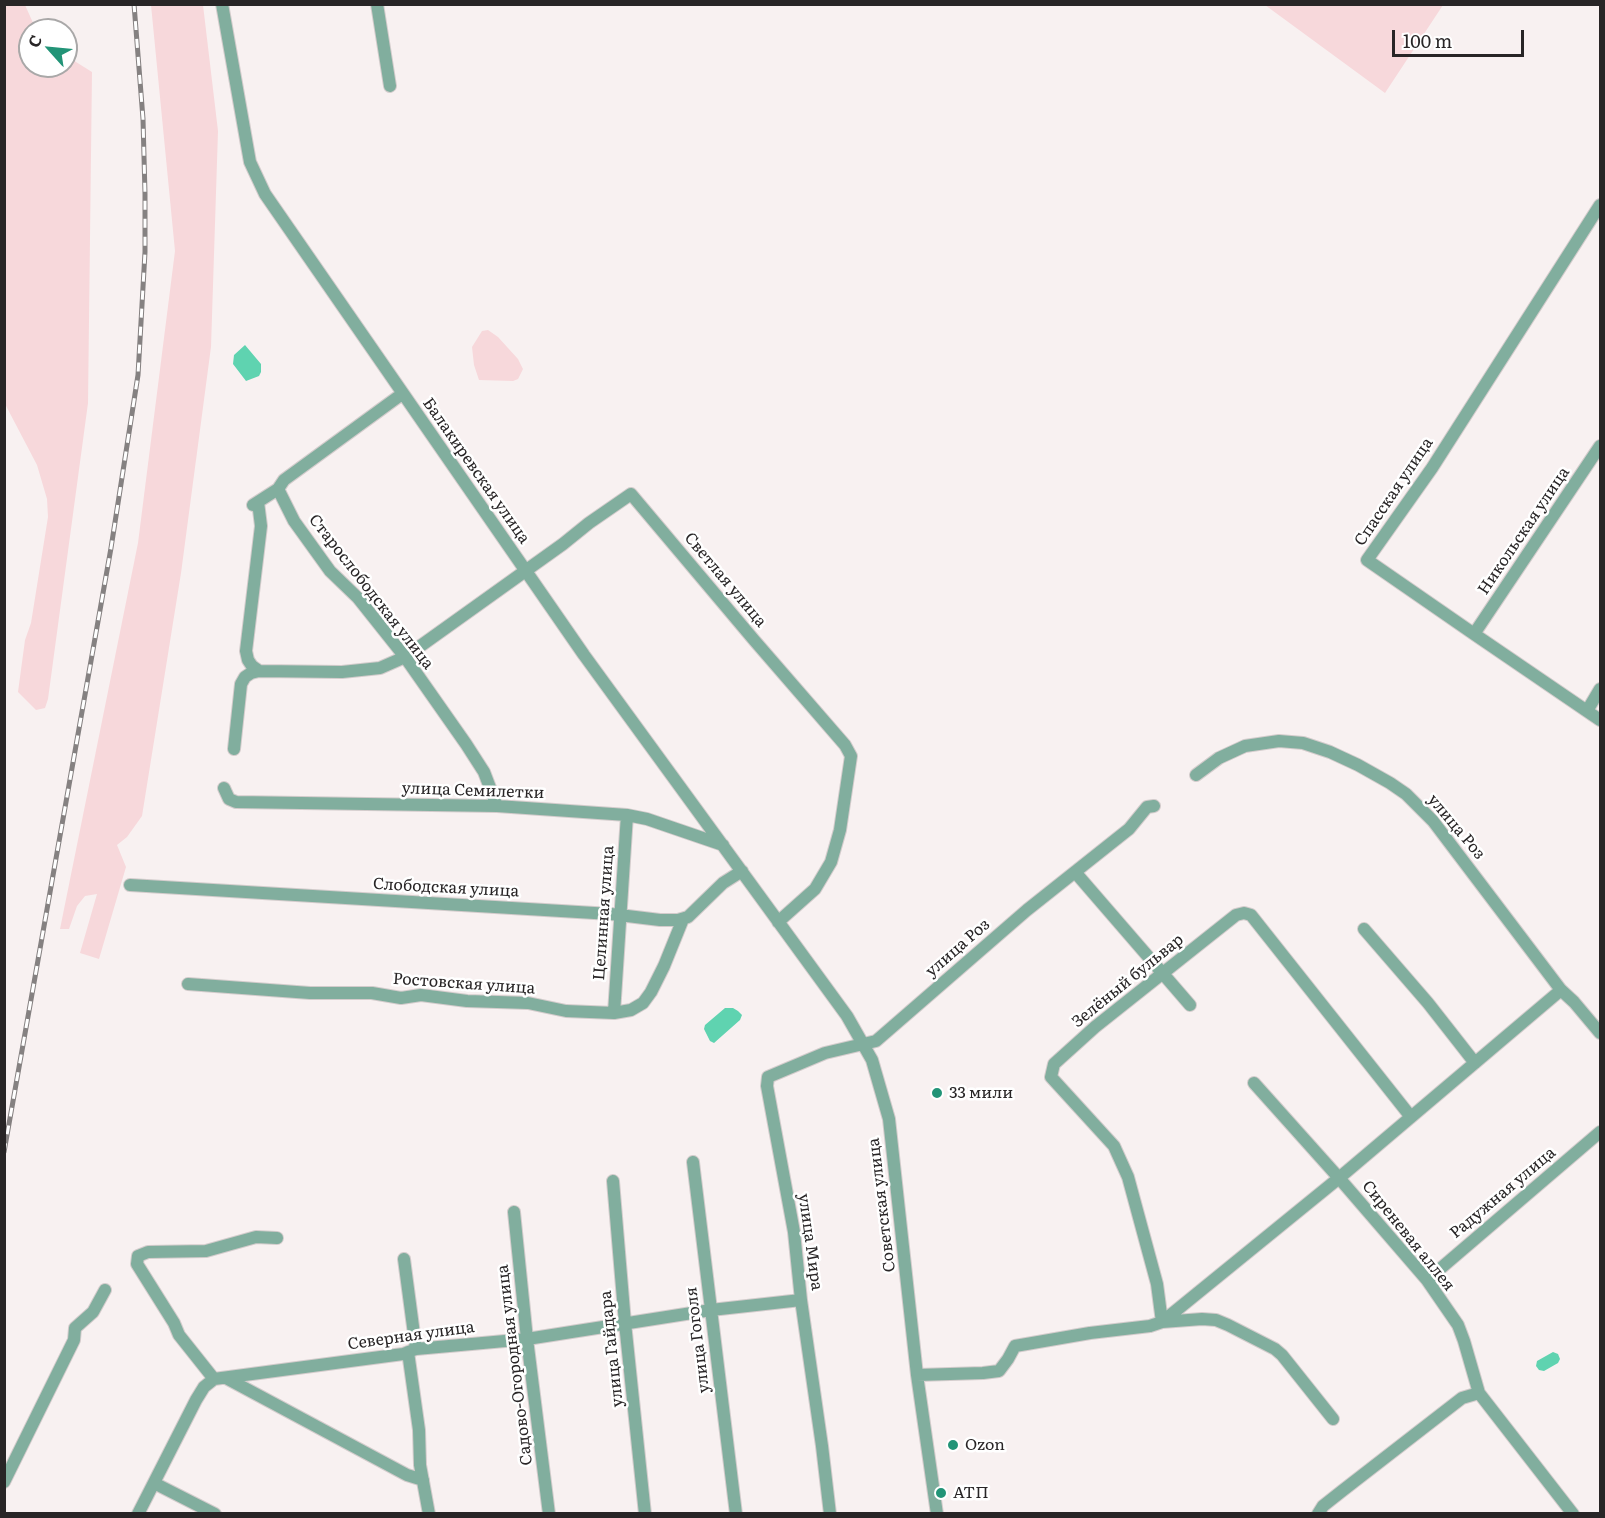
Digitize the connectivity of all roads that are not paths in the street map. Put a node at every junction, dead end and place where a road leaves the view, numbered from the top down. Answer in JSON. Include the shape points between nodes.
{"nodes":[{"id":1,"x":222,"y":4,"type":"edge"},
{"id":2,"x":377,"y":4,"type":"edge"},
{"id":3,"x":390,"y":86,"type":"dead end"},
{"id":4,"x":1600,"y":205,"type":"edge"},
{"id":5,"x":402,"y":394,"type":"junction"},
{"id":6,"x":1600,"y":446,"type":"edge"},
{"id":7,"x":278,"y":489,"type":"junction"},
{"id":8,"x":525,"y":571,"type":"junction"},
{"id":9,"x":1474,"y":634,"type":"junction"},
{"id":10,"x":405,"y":657,"type":"junction"},
{"id":11,"x":260,"y":671,"type":"junction"},
{"id":12,"x":1600,"y":689,"type":"edge"},
{"id":13,"x":1587,"y":711,"type":"junction"},
{"id":14,"x":1600,"y":720,"type":"edge"},
{"id":15,"x":234,"y":749,"type":"dead end"},
{"id":16,"x":1196,"y":775,"type":"dead end"},
{"id":17,"x":224,"y":788,"type":"dead end"},
{"id":18,"x":498,"y":806,"type":"junction"},
{"id":19,"x":1154,"y":806,"type":"dead end"},
{"id":20,"x":627,"y":815,"type":"junction"},
{"id":21,"x":724,"y":845,"type":"junction"},
{"id":22,"x":742,"y":871,"type":"junction"},
{"id":23,"x":1075,"y":872,"type":"junction"},
{"id":24,"x":130,"y":885,"type":"dead end"},
{"id":25,"x":621,"y":916,"type":"junction"},
{"id":26,"x":682,"y":919,"type":"junction"},
{"id":27,"x":778,"y":922,"type":"junction"},
{"id":28,"x":1364,"y":929,"type":"dead end"},
{"id":29,"x":1164,"y":974,"type":"junction"},
{"id":30,"x":188,"y":984,"type":"dead end"},
{"id":31,"x":1561,"y":990,"type":"junction"},
{"id":32,"x":1190,"y":1005,"type":"dead end"},
{"id":33,"x":614,"y":1013,"type":"junction"},
{"id":34,"x":1600,"y":1033,"type":"edge"},
{"id":35,"x":864,"y":1044,"type":"junction"},
{"id":36,"x":1475,"y":1063,"type":"junction"},
{"id":37,"x":1254,"y":1083,"type":"dead end"},
{"id":38,"x":1411,"y":1117,"type":"junction"},
{"id":39,"x":1600,"y":1132,"type":"edge"},
{"id":40,"x":693,"y":1162,"type":"dead end"},
{"id":41,"x":1340,"y":1178,"type":"junction"},
{"id":42,"x":613,"y":1181,"type":"dead end"},
{"id":43,"x":514,"y":1212,"type":"dead end"},
{"id":44,"x":277,"y":1238,"type":"dead end"},
{"id":45,"x":404,"y":1259,"type":"dead end"},
{"id":46,"x":1427,"y":1280,"type":"junction"},
{"id":47,"x":105,"y":1290,"type":"dead end"},
{"id":48,"x":801,"y":1300,"type":"junction"},
{"id":49,"x":711,"y":1310,"type":"junction"},
{"id":50,"x":1162,"y":1322,"type":"junction"},
{"id":51,"x":625,"y":1323,"type":"junction"},
{"id":52,"x":527,"y":1339,"type":"junction"},
{"id":53,"x":412,"y":1351,"type":"junction"},
{"id":54,"x":917,"y":1375,"type":"junction"},
{"id":55,"x":220,"y":1379,"type":"junction"},
{"id":56,"x":1479,"y":1393,"type":"junction"},
{"id":57,"x":1333,"y":1419,"type":"dead end"},
{"id":58,"x":423,"y":1480,"type":"junction"},
{"id":59,"x":4,"y":1482,"type":"edge"},
{"id":60,"x":154,"y":1483,"type":"junction"},
{"id":61,"x":138,"y":1514,"type":"edge"},
{"id":62,"x":215,"y":1514,"type":"edge"},
{"id":63,"x":429,"y":1514,"type":"edge"},
{"id":64,"x":549,"y":1514,"type":"edge"},
{"id":65,"x":645,"y":1514,"type":"edge"},
{"id":66,"x":736,"y":1514,"type":"edge"},
{"id":67,"x":830,"y":1514,"type":"edge"},
{"id":68,"x":937,"y":1514,"type":"edge"},
{"id":69,"x":1318,"y":1514,"type":"edge"},
{"id":70,"x":1573,"y":1514,"type":"edge"}],
"edges":[{"from":1,"to":5,"type":"street","name":"Балакиревская улица","via":[[250,162],[265,194]]},
{"from":2,"to":3,"type":"street"},
{"from":4,"to":9,"type":"street","name":"Спасская улица","via":[[1432,468],[1367,560]]},
{"from":5,"to":7,"type":"street","via":[[284,480]]},
{"from":5,"to":8,"type":"street","name":"Балакиревская улица"},
{"from":6,"to":9,"type":"street","name":"Никольская улица"},
{"from":7,"to":10,"type":"street","name":"Старослободская улица","via":[[294,521],[330,571],[358,598]]},
{"from":7,"to":11,"type":"street","via":[[255,504],[261,526],[246,651],[252,666]]},
{"from":8,"to":10,"type":"street","name":"Светлая улица"},
{"from":8,"to":21,"type":"street","name":"Балакиревская улица"},
{"from":8,"to":27,"type":"street","name":"Светлая улица","via":[[631,494],[845,745],[851,756],[848,782],[831,862],[815,889]]},
{"from":9,"to":13,"type":"street","name":"Спасская улица"},
{"from":10,"to":11,"type":"street","name":"Светлая улица","via":[[380,668],[342,672]]},
{"from":10,"to":18,"type":"street","name":"Старослободская улица","via":[[484,772]]},
{"from":11,"to":15,"type":"street","via":[[245,677],[241,684]]},
{"from":12,"to":13,"type":"street"},
{"from":13,"to":14,"type":"street","name":"Спасская улица"},
{"from":16,"to":31,"type":"street","name":"улица Роз","via":[[1245,746],[1279,741],[1303,743],[1330,752],[1390,783],[1433,821]]},
{"from":17,"to":18,"type":"street","name":"улица Семилетки","via":[[229,799],[236,802]]},
{"from":18,"to":20,"type":"street","name":"улица Семилетки"},
{"from":19,"to":23,"type":"street","name":"улица Роз","via":[[1147,807],[1129,829]]},
{"from":20,"to":21,"type":"street","name":"улица Семилетки"},
{"from":20,"to":25,"type":"street","name":"Целинная улица"},
{"from":21,"to":22,"type":"street","name":"Балакиревская улица"},
{"from":22,"to":26,"type":"street"},
{"from":22,"to":27,"type":"street","name":"Балакиревская улица"},
{"from":23,"to":29,"type":"street"},
{"from":23,"to":35,"type":"street","name":"улица Роз","via":[[876,1041]]},
{"from":24,"to":25,"type":"street","name":"Слободская улица"},
{"from":25,"to":26,"type":"street","name":"Слободская улица"},
{"from":25,"to":33,"type":"street","name":"Целинная улица"},
{"from":26,"to":33,"type":"street","name":"Ростовская улица","via":[[651,992],[631,1010]]},
{"from":27,"to":35,"type":"street","name":"Советская улица"},
{"from":28,"to":36,"type":"street"},
{"from":29,"to":32,"type":"street"},
{"from":29,"to":38,"type":"street","name":"Зелёный бульвар","via":[[1236,915],[1251,915]]},
{"from":29,"to":50,"type":"street","name":"Зелёный бульвар","via":[[1054,1064],[1051,1077],[1114,1146],[1128,1178],[1157,1284]]},
{"from":30,"to":33,"type":"street","name":"Ростовская улица","via":[[310,993],[372,993],[401,998],[421,995]]},
{"from":31,"to":34,"type":"street","name":"улица Роз"},
{"from":31,"to":36,"type":"street"},
{"from":35,"to":48,"type":"street","name":"улица Мира","via":[[825,1053],[768,1077],[794,1232]]},
{"from":35,"to":54,"type":"street","name":"Советская улица","via":[[889,1119]]},
{"from":36,"to":38,"type":"street"},
{"from":37,"to":41,"type":"street","name":"Сиреневая аллея"},
{"from":38,"to":41,"type":"street"},
{"from":39,"to":46,"type":"street","name":"Радужная улица"},
{"from":40,"to":49,"type":"street","name":"улица Гоголя"},
{"from":41,"to":46,"type":"street","name":"Сиреневая аллея"},
{"from":41,"to":50,"type":"street"},
{"from":42,"to":51,"type":"street","name":"улица Гайдара"},
{"from":43,"to":52,"type":"street","name":"Садово-Огородная улица"},
{"from":44,"to":55,"type":"street","via":[[256,1237],[206,1251],[148,1252],[138,1256],[137,1264],[180,1335]]},
{"from":45,"to":53,"type":"street"},
{"from":46,"to":56,"type":"street","name":"Сиреневая аллея","via":[[1458,1325]]},
{"from":47,"to":59,"type":"street","via":[[93,1312],[75,1328],[74,1340]]},
{"from":48,"to":49,"type":"street","name":"Северная улица"},
{"from":48,"to":67,"type":"street","name":"улица Мира"},
{"from":49,"to":51,"type":"street","name":"Северная улица"},
{"from":49,"to":66,"type":"street","name":"улица Гоголя"},
{"from":50,"to":54,"type":"street","via":[[1015,1346],[999,1371]]},
{"from":50,"to":57,"type":"street","via":[[1216,1320],[1275,1349]]},
{"from":51,"to":52,"type":"street","name":"Северная улица"},
{"from":51,"to":65,"type":"street","name":"улица Гайдара"},
{"from":52,"to":53,"type":"street","name":"Северная улица"},
{"from":52,"to":64,"type":"street","name":"Садово-Огородная улица"},
{"from":53,"to":55,"type":"street","name":"Северная улица"},
{"from":53,"to":58,"type":"street"},
{"from":54,"to":68,"type":"street","name":"Советская улица"},
{"from":55,"to":58,"type":"street"},
{"from":55,"to":60,"type":"street","via":[[204,1387]]},
{"from":56,"to":69,"type":"street","via":[[1462,1398],[1323,1506]]},
{"from":56,"to":70,"type":"street","name":"Сиреневая аллея"},
{"from":58,"to":63,"type":"street"},
{"from":60,"to":61,"type":"street"},
{"from":60,"to":62,"type":"street"}]}
